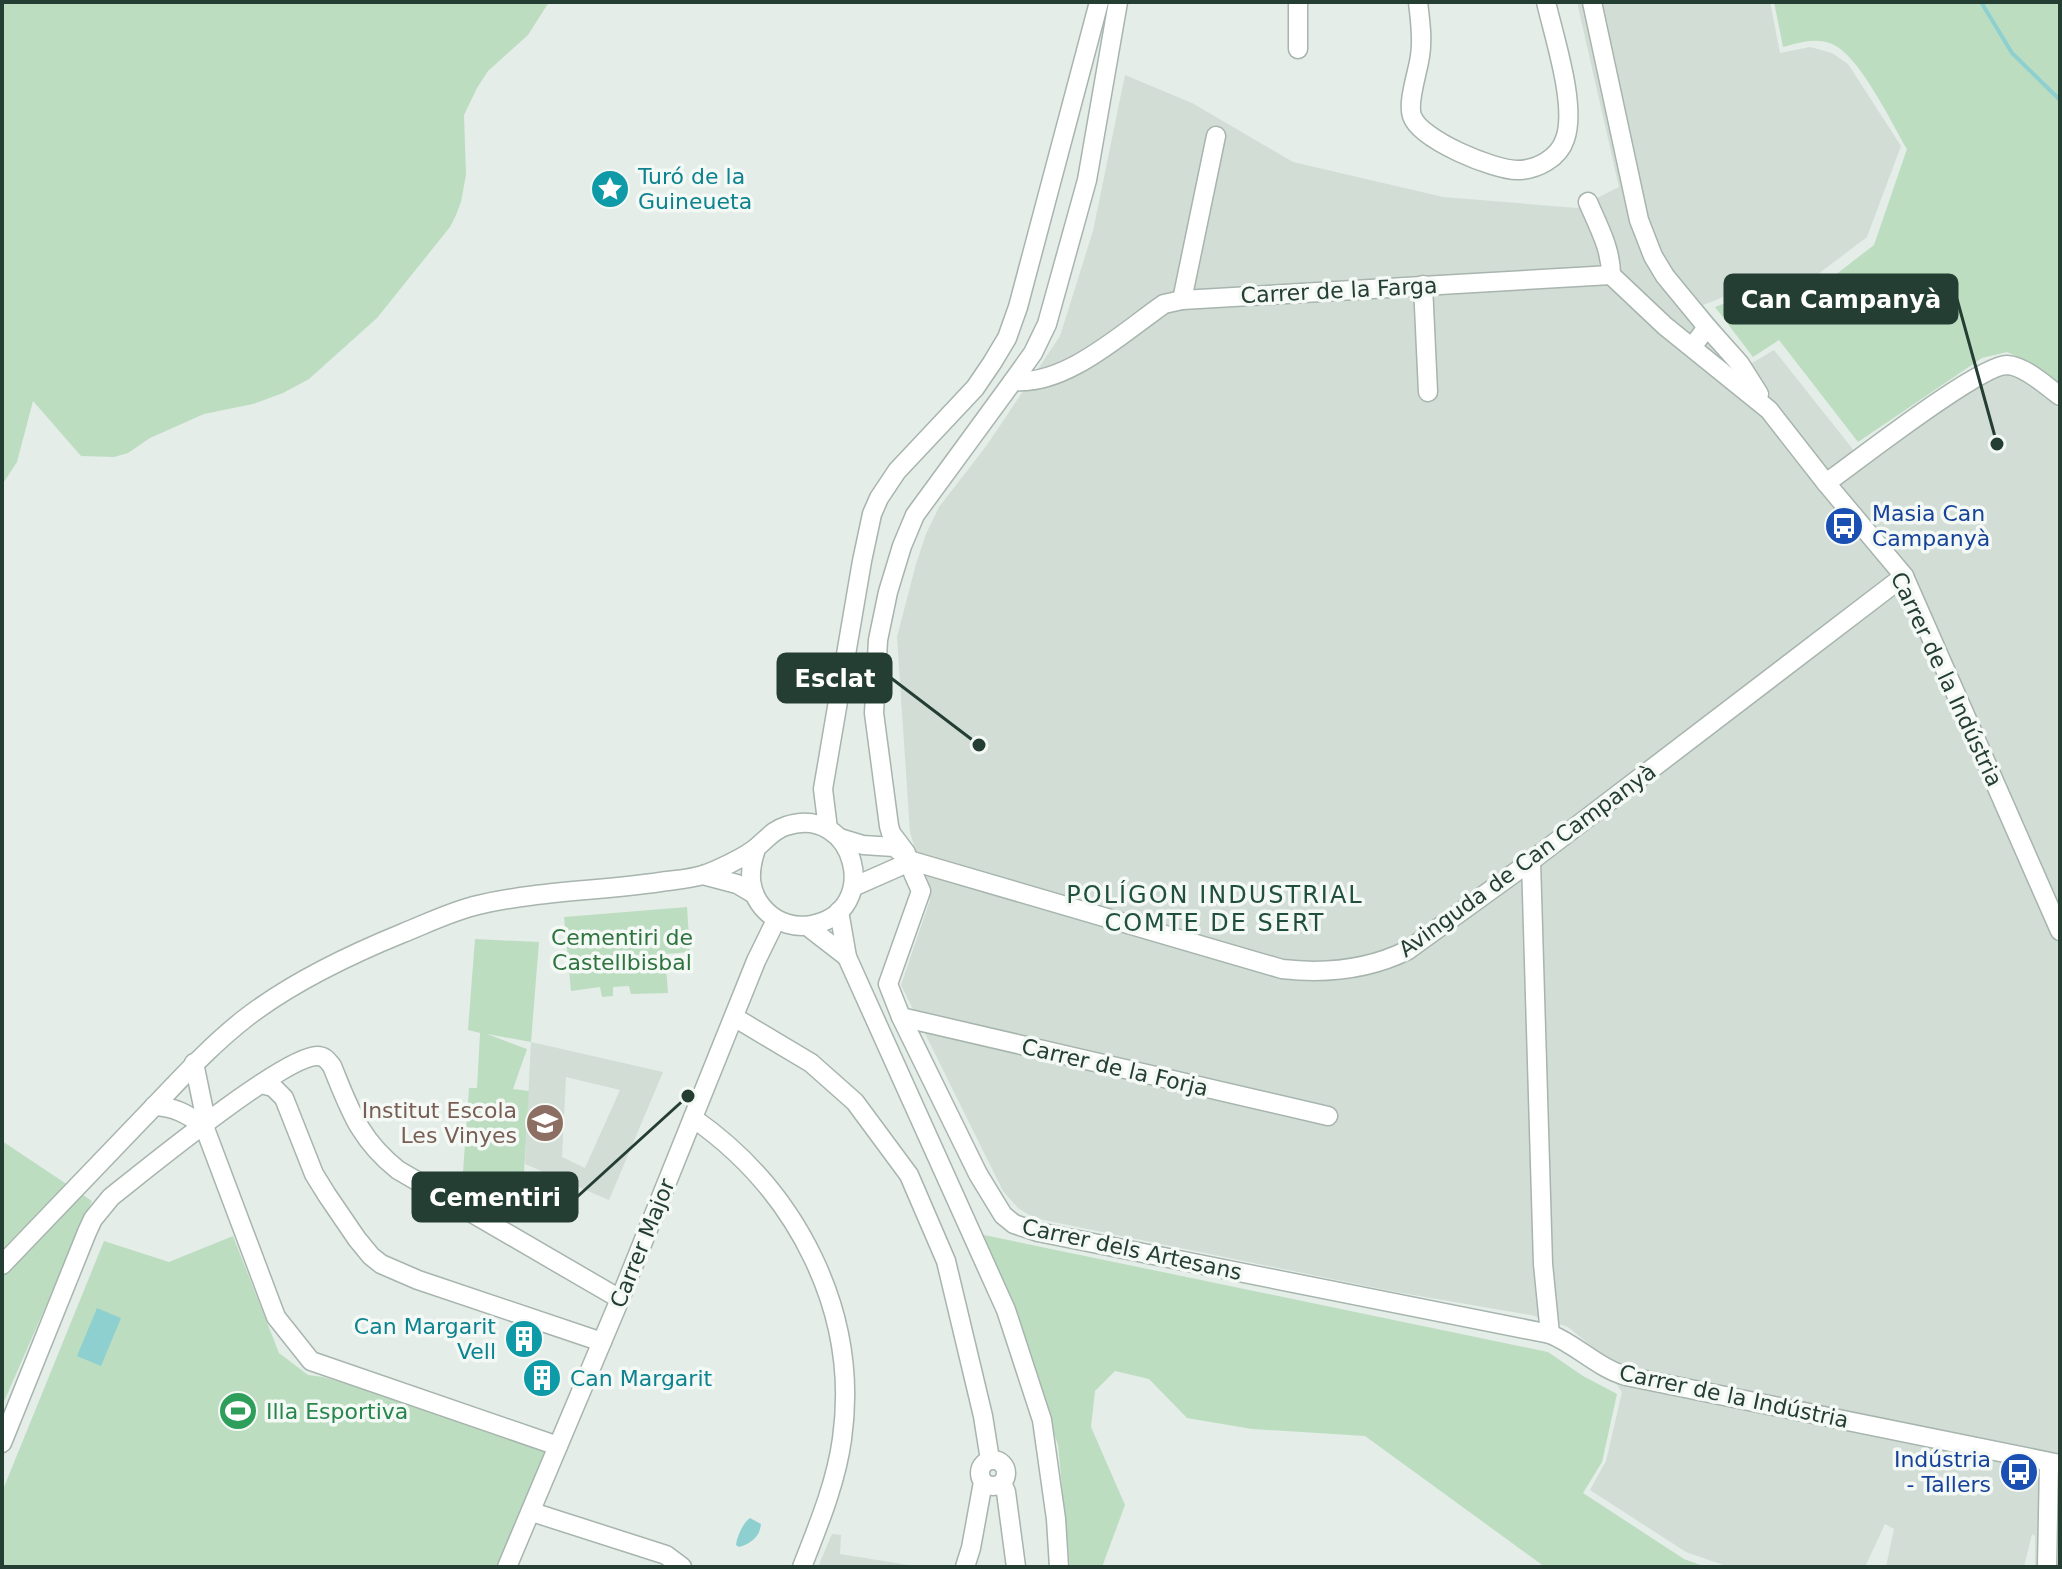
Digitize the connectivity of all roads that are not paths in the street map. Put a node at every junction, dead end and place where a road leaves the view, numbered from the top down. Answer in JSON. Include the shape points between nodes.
{"nodes":[{"id":1,"x":1099,"y":2,"type":"edge"},
{"id":2,"x":1118,"y":2,"type":"edge"},
{"id":3,"x":1298,"y":2,"type":"edge"},
{"id":4,"x":1418,"y":2,"type":"edge"},
{"id":5,"x":1546,"y":2,"type":"edge"},
{"id":6,"x":1592,"y":2,"type":"edge"},
{"id":7,"x":1298,"y":49,"type":"dead end"},
{"id":8,"x":1216,"y":136,"type":"dead end"},
{"id":9,"x":1588,"y":202,"type":"dead end"},
{"id":10,"x":1611,"y":275,"type":"junction"},
{"id":11,"x":1423,"y":285,"type":"junction"},
{"id":12,"x":1182,"y":300,"type":"junction"},
{"id":13,"x":1707,"y":327,"type":"junction"},
{"id":14,"x":1693,"y":346,"type":"junction"},
{"id":15,"x":1013,"y":381,"type":"junction"},
{"id":16,"x":1428,"y":392,"type":"dead end"},
{"id":17,"x":2060,"y":396,"type":"edge"},
{"id":18,"x":1769,"y":410,"type":"junction"},
{"id":19,"x":1826,"y":483,"type":"junction"},
{"id":20,"x":1904,"y":576,"type":"junction"},
{"id":21,"x":823,"y":789,"type":"junction"},
{"id":22,"x":794,"y":823,"type":"junction"},
{"id":23,"x":834,"y":834,"type":"junction"},
{"id":24,"x":756,"y":849,"type":"junction"},
{"id":25,"x":912,"y":861,"type":"junction"},
{"id":26,"x":1531,"y":861,"type":"junction"},
{"id":27,"x":703,"y":875,"type":"junction"},
{"id":28,"x":853,"y":887,"type":"junction"},
{"id":29,"x":754,"y":894,"type":"junction"},
{"id":30,"x":839,"y":911,"type":"junction"},
{"id":31,"x":776,"y":920,"type":"junction"},
{"id":32,"x":807,"y":926,"type":"junction"},
{"id":33,"x":2060,"y":931,"type":"edge"},
{"id":34,"x":847,"y":957,"type":"junction"},
{"id":35,"x":734,"y":1017,"type":"junction"},
{"id":36,"x":901,"y":1017,"type":"junction"},
{"id":37,"x":194,"y":1063,"type":"junction"},
{"id":38,"x":261,"y":1084,"type":"junction"},
{"id":39,"x":169,"y":1090,"type":"junction"},
{"id":40,"x":200,"y":1094,"type":"junction"},
{"id":41,"x":154,"y":1106,"type":"junction"},
{"id":42,"x":1328,"y":1116,"type":"dead end"},
{"id":43,"x":693,"y":1118,"type":"junction"},
{"id":44,"x":204,"y":1126,"type":"junction"},
{"id":45,"x":2,"y":1265,"type":"edge"},
{"id":46,"x":620,"y":1299,"type":"junction"},
{"id":47,"x":1550,"y":1334,"type":"junction"},
{"id":48,"x":602,"y":1342,"type":"junction"},
{"id":49,"x":2,"y":1443,"type":"edge"},
{"id":50,"x":558,"y":1446,"type":"junction"},
{"id":51,"x":990,"y":1460,"type":"junction"},
{"id":52,"x":2055,"y":1464,"type":"edge"},
{"id":53,"x":983,"y":1482,"type":"junction"},
{"id":54,"x":1002,"y":1483,"type":"junction"},
{"id":55,"x":532,"y":1512,"type":"junction"},
{"id":56,"x":507,"y":1567,"type":"edge"},
{"id":57,"x":682,"y":1567,"type":"edge"},
{"id":58,"x":802,"y":1567,"type":"edge"},
{"id":59,"x":965,"y":1567,"type":"edge"},
{"id":60,"x":1016,"y":1567,"type":"edge"},
{"id":61,"x":1059,"y":1567,"type":"edge"},
{"id":62,"x":2047,"y":1567,"type":"edge"}],
"edges":[{"from":1,"to":21,"type":"street","via":[[1007,338],[975,388],[897,471],[872,514]]},
{"from":2,"to":15,"type":"street","via":[[1076,224],[1047,324]]},
{"from":3,"to":7,"type":"street"},
{"from":4,"to":5,"type":"street","via":[[1422,36],[1411,108],[1415,123],[1455,150],[1515,170],[1552,158],[1569,125]]},
{"from":6,"to":13,"type":"street","name":"Carrer de la Indústria","via":[[1639,220],[1665,276]]},
{"from":8,"to":12,"type":"street"},
{"from":9,"to":10,"type":"street","via":[[1606,244]]},
{"from":10,"to":11,"type":"street","name":"Carrer de la Farga"},
{"from":10,"to":14,"type":"street","name":"Carrer de la Indústria"},
{"from":11,"to":12,"type":"street","name":"Carrer de la Farga"},
{"from":11,"to":16,"type":"street"},
{"from":12,"to":15,"type":"street","name":"Carrer de la Farga","via":[[1164,304],[1066,372],[1041,381]]},
{"from":13,"to":14,"type":"street"},
{"from":13,"to":18,"type":"street","name":"Carrer de la Indústria","via":[[1740,364]]},
{"from":14,"to":18,"type":"street","name":"Carrer de la Indústria"},
{"from":15,"to":25,"type":"street","via":[[915,515],[883,617],[874,683],[875,732],[891,833]]},
{"from":17,"to":19,"type":"street","via":[[2011,365],[1996,366]]},
{"from":18,"to":19,"type":"street","name":"Carrer de la Indústria"},
{"from":19,"to":20,"type":"street","name":"Carrer de la Indústria"},
{"from":20,"to":26,"type":"street","name":"Avinguda de Can Campanyà"},
{"from":20,"to":33,"type":"street","name":"Carrer de la Indústria"},
{"from":21,"to":22,"type":"street"},
{"from":21,"to":23,"type":"street"},
{"from":22,"to":23,"type":"street","via":[[812,823]]},
{"from":22,"to":24,"type":"street","via":[[778,828]]},
{"from":23,"to":25,"type":"street","name":"Avinguda de Can Campanyà","via":[[863,845],[894,847]]},
{"from":23,"to":28,"type":"street","via":[[848,849]]},
{"from":24,"to":27,"type":"street"},
{"from":24,"to":29,"type":"street","via":[[750,873]]},
{"from":25,"to":26,"type":"street","name":"Avinguda de Can Campanyà","via":[[1282,969],[1311,972],[1365,966],[1408,950]]},
{"from":25,"to":28,"type":"street"},
{"from":25,"to":36,"type":"street","name":"Carrer dels Artesans","via":[[921,891],[888,984]]},
{"from":26,"to":47,"type":"street","via":[[1543,1264]]},
{"from":27,"to":29,"type":"street"},
{"from":27,"to":37,"type":"street","via":[[499,901],[455,912],[301,982],[248,1016]]},
{"from":28,"to":30,"type":"street"},
{"from":29,"to":31,"type":"street"},
{"from":30,"to":32,"type":"street"},
{"from":30,"to":34,"type":"street"},
{"from":31,"to":32,"type":"street"},
{"from":31,"to":35,"type":"street","name":"Carrer Major"},
{"from":32,"to":34,"type":"street"},
{"from":34,"to":61,"type":"street","via":[[1006,1310],[1042,1420]]},
{"from":35,"to":43,"type":"street","name":"Carrer Major"},
{"from":35,"to":51,"type":"street","via":[[811,1063],[855,1102],[909,1175],[946,1261]]},
{"from":36,"to":42,"type":"street","name":"Carrer de la Forja"},
{"from":36,"to":47,"type":"street","name":"Carrer dels Artesans","via":[[978,1174],[1014,1224]]},
{"from":37,"to":39,"type":"street"},
{"from":37,"to":40,"type":"street"},
{"from":38,"to":44,"type":"street"},
{"from":38,"to":46,"type":"street","via":[[304,1059],[326,1058],[361,1134],[378,1155]]},
{"from":38,"to":48,"type":"street","via":[[284,1098],[314,1174],[357,1239],[381,1264]]},
{"from":39,"to":40,"type":"street"},
{"from":39,"to":41,"type":"street"},
{"from":40,"to":44,"type":"street"},
{"from":41,"to":44,"type":"street","via":[[184,1112]]},
{"from":41,"to":45,"type":"street"},
{"from":43,"to":46,"type":"street","name":"Carrer Major"},
{"from":43,"to":58,"type":"street","via":[[724,1140],[787,1210],[823,1281],[836,1323],[845,1402],[842,1440]]},
{"from":44,"to":49,"type":"street","via":[[111,1197],[93,1219]]},
{"from":44,"to":50,"type":"street","via":[[276,1317],[311,1361]]},
{"from":46,"to":48,"type":"street","name":"Carrer Major"},
{"from":47,"to":52,"type":"street","name":"Carrer de la Indústria","via":[[1626,1376]]},
{"from":48,"to":50,"type":"street","name":"Carrer Major"},
{"from":50,"to":55,"type":"street","name":"Carrer Major"},
{"from":51,"to":53,"type":"street","via":[[979,1471]]},
{"from":51,"to":54,"type":"street","via":[[1005,1467]]},
{"from":52,"to":62,"type":"street"},
{"from":53,"to":54,"type":"street"},
{"from":53,"to":59,"type":"street"},
{"from":54,"to":60,"type":"street"},
{"from":55,"to":56,"type":"street","name":"Carrer Major"},
{"from":55,"to":57,"type":"street","via":[[666,1555]]}]}
